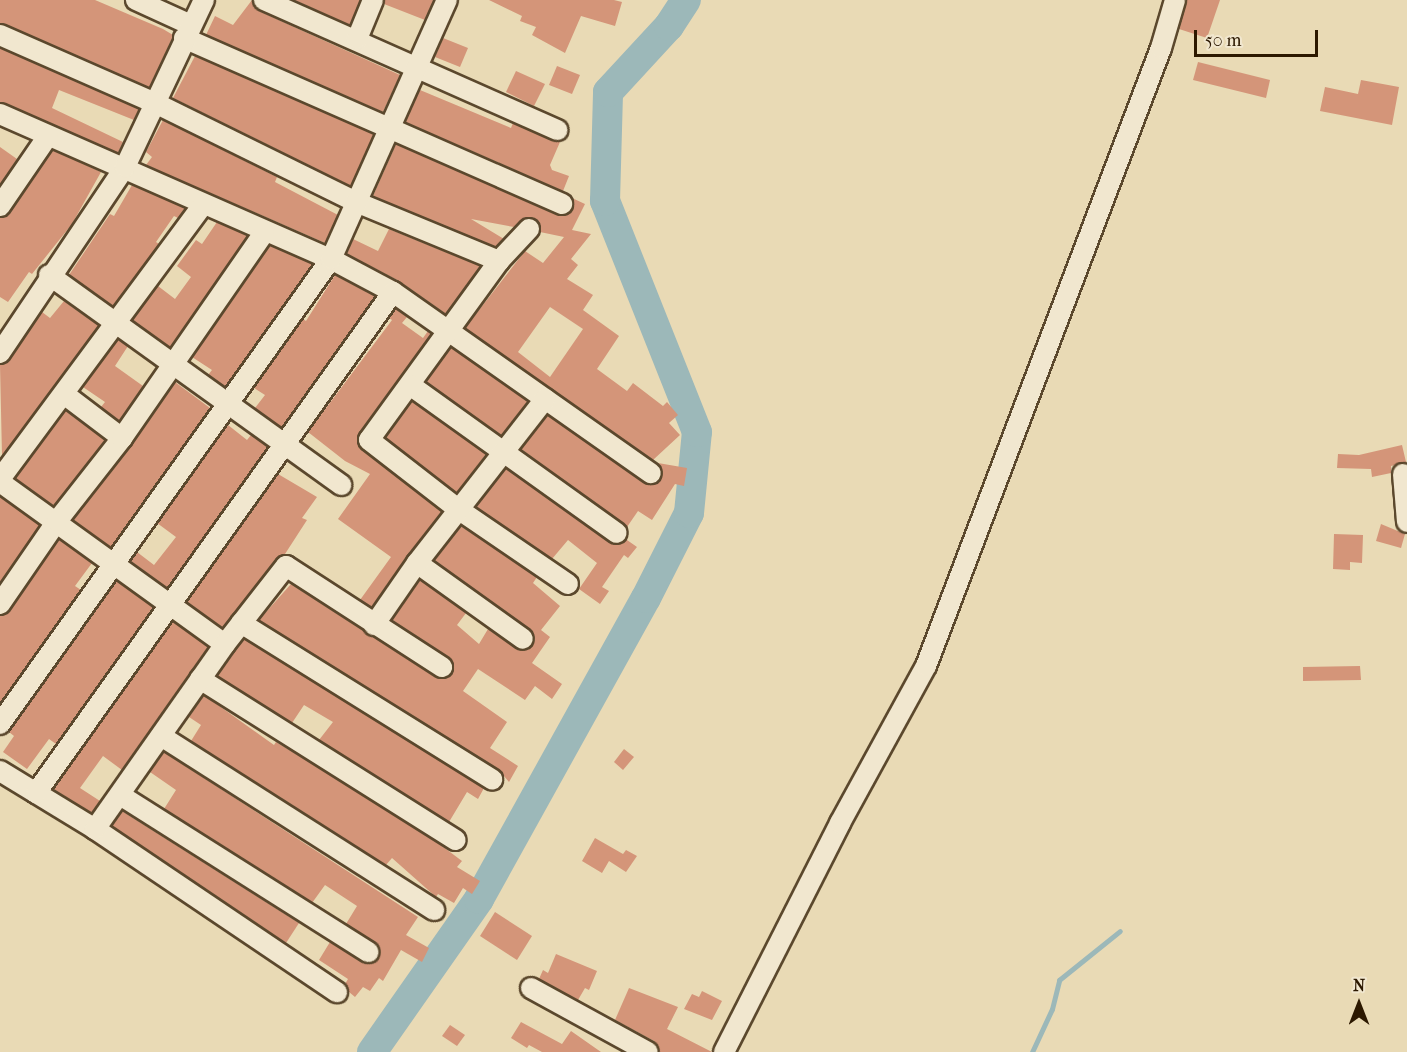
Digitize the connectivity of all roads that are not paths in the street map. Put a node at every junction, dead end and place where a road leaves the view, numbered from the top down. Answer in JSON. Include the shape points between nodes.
{"nodes":[{"id":1,"x":136,"y":0,"type":"edge"},
{"id":2,"x":204,"y":0,"type":"edge"},
{"id":3,"x":264,"y":0,"type":"edge"},
{"id":4,"x":373,"y":0,"type":"edge"},
{"id":5,"x":447,"y":0,"type":"edge"},
{"id":6,"x":1175,"y":0,"type":"edge"},
{"id":7,"x":287,"y":5,"type":"edge"},
{"id":8,"x":188,"y":32,"type":"junction"},
{"id":9,"x":0,"y":35,"type":"edge"},
{"id":10,"x":357,"y":39,"type":"junction"},
{"id":11,"x":419,"y":67,"type":"junction"},
{"id":12,"x":157,"y":104,"type":"junction"},
{"id":13,"x":0,"y":114,"type":"edge"},
{"id":14,"x":389,"y":129,"type":"junction"},
{"id":15,"x":558,"y":130,"type":"dead end"},
{"id":16,"x":48,"y":136,"type":"junction"},
{"id":17,"x":124,"y":167,"type":"junction"},
{"id":18,"x":356,"y":202,"type":"junction"},
{"id":19,"x":562,"y":204,"type":"dead end"},
{"id":20,"x":0,"y":206,"type":"edge"},
{"id":21,"x":202,"y":206,"type":"junction"},
{"id":22,"x":529,"y":229,"type":"dead end"},
{"id":23,"x":264,"y":233,"type":"junction"},
{"id":24,"x":331,"y":259,"type":"junction"},
{"id":25,"x":499,"y":261,"type":"junction"},
{"id":26,"x":49,"y":275,"type":"junction"},
{"id":27,"x":393,"y":292,"type":"junction"},
{"id":28,"x":116,"y":323,"type":"junction"},
{"id":29,"x":450,"y":330,"type":"junction"},
{"id":30,"x":0,"y":353,"type":"edge"},
{"id":31,"x":173,"y":361,"type":"junction"},
{"id":32,"x":410,"y":385,"type":"junction"},
{"id":33,"x":64,"y":394,"type":"junction"},
{"id":34,"x":545,"y":399,"type":"junction"},
{"id":35,"x":228,"y":402,"type":"junction"},
{"id":36,"x":122,"y":438,"type":"junction"},
{"id":37,"x":283,"y":442,"type":"junction"},
{"id":38,"x":505,"y":452,"type":"junction"},
{"id":39,"x":651,"y":473,"type":"dead end"},
{"id":40,"x":1403,"y":474,"type":"dead end"},
{"id":41,"x":0,"y":480,"type":"edge"},
{"id":42,"x":341,"y":485,"type":"dead end"},
{"id":43,"x":458,"y":509,"type":"junction"},
{"id":44,"x":57,"y":520,"type":"junction"},
{"id":45,"x":1407,"y":522,"type":"edge"},
{"id":46,"x":617,"y":533,"type":"dead end"},
{"id":47,"x":113,"y":562,"type":"junction"},
{"id":48,"x":417,"y":563,"type":"junction"},
{"id":49,"x":568,"y":584,"type":"dead end"},
{"id":50,"x":0,"y":604,"type":"edge"},
{"id":51,"x":170,"y":604,"type":"junction"},
{"id":52,"x":241,"y":623,"type":"junction"},
{"id":53,"x":374,"y":624,"type":"junction"},
{"id":54,"x":523,"y":639,"type":"dead end"},
{"id":55,"x":225,"y":644,"type":"junction"},
{"id":56,"x":442,"y":668,"type":"dead end"},
{"id":57,"x":200,"y":679,"type":"junction"},
{"id":58,"x":0,"y":724,"type":"edge"},
{"id":59,"x":161,"y":736,"type":"junction"},
{"id":60,"x":0,"y":771,"type":"edge"},
{"id":61,"x":492,"y":779,"type":"dead end"},
{"id":62,"x":36,"y":794,"type":"junction"},
{"id":63,"x":120,"y":795,"type":"junction"},
{"id":64,"x":95,"y":829,"type":"junction"},
{"id":65,"x":456,"y":840,"type":"dead end"},
{"id":66,"x":434,"y":910,"type":"dead end"},
{"id":67,"x":368,"y":952,"type":"dead end"},
{"id":68,"x":531,"y":988,"type":"dead end"},
{"id":69,"x":337,"y":992,"type":"dead end"},
{"id":70,"x":648,"y":1052,"type":"edge"},
{"id":71,"x":724,"y":1052,"type":"edge"}],
"edges":[{"from":1,"to":8,"type":"street"},
{"from":2,"to":8,"type":"street"},
{"from":3,"to":7,"type":"street"},
{"from":4,"to":10,"type":"street"},
{"from":5,"to":11,"type":"street"},
{"from":6,"to":71,"type":"street","via":[[1161,48],[926,666],[840,823]]},
{"from":7,"to":10,"type":"street"},
{"from":8,"to":12,"type":"street"},
{"from":8,"to":14,"type":"street"},
{"from":9,"to":12,"type":"street"},
{"from":10,"to":11,"type":"street"},
{"from":11,"to":14,"type":"street"},
{"from":11,"to":15,"type":"street"},
{"from":12,"to":17,"type":"street"},
{"from":12,"to":18,"type":"street"},
{"from":13,"to":16,"type":"street"},
{"from":14,"to":18,"type":"street"},
{"from":14,"to":19,"type":"street"},
{"from":16,"to":17,"type":"street"},
{"from":16,"to":20,"type":"street"},
{"from":17,"to":21,"type":"street"},
{"from":17,"to":26,"type":"street"},
{"from":18,"to":24,"type":"street"},
{"from":18,"to":25,"type":"street"},
{"from":21,"to":23,"type":"street"},
{"from":21,"to":28,"type":"street"},
{"from":22,"to":25,"type":"street"},
{"from":23,"to":24,"type":"street"},
{"from":23,"to":31,"type":"street"},
{"from":24,"to":27,"type":"street"},
{"from":24,"to":35,"type":"street"},
{"from":25,"to":29,"type":"street"},
{"from":26,"to":28,"type":"street"},
{"from":26,"to":30,"type":"street"},
{"from":27,"to":29,"type":"street"},
{"from":27,"to":37,"type":"street"},
{"from":28,"to":31,"type":"street"},
{"from":28,"to":33,"type":"street"},
{"from":29,"to":32,"type":"street"},
{"from":29,"to":34,"type":"street"},
{"from":31,"to":35,"type":"street"},
{"from":31,"to":36,"type":"street"},
{"from":32,"to":38,"type":"street"},
{"from":32,"to":43,"type":"street","via":[[369,440]]},
{"from":33,"to":36,"type":"street"},
{"from":33,"to":41,"type":"street"},
{"from":34,"to":38,"type":"street"},
{"from":34,"to":39,"type":"street"},
{"from":35,"to":37,"type":"street"},
{"from":35,"to":47,"type":"street"},
{"from":36,"to":44,"type":"street"},
{"from":37,"to":42,"type":"street"},
{"from":37,"to":51,"type":"street"},
{"from":38,"to":43,"type":"street"},
{"from":38,"to":46,"type":"street"},
{"from":40,"to":45,"type":"street"},
{"from":41,"to":44,"type":"street"},
{"from":43,"to":48,"type":"street"},
{"from":43,"to":49,"type":"street"},
{"from":44,"to":47,"type":"street"},
{"from":44,"to":50,"type":"street"},
{"from":47,"to":51,"type":"street"},
{"from":47,"to":58,"type":"street"},
{"from":48,"to":53,"type":"street"},
{"from":48,"to":54,"type":"street"},
{"from":51,"to":55,"type":"street"},
{"from":51,"to":62,"type":"street"},
{"from":52,"to":53,"type":"street","via":[[286,566]]},
{"from":52,"to":55,"type":"street"},
{"from":52,"to":61,"type":"street"},
{"from":53,"to":56,"type":"street"},
{"from":55,"to":57,"type":"street"},
{"from":57,"to":59,"type":"street"},
{"from":57,"to":65,"type":"street"},
{"from":59,"to":63,"type":"street"},
{"from":59,"to":66,"type":"street"},
{"from":60,"to":62,"type":"street"},
{"from":62,"to":64,"type":"street"},
{"from":63,"to":64,"type":"street"},
{"from":63,"to":67,"type":"street"},
{"from":64,"to":69,"type":"street"},
{"from":68,"to":70,"type":"street"}]}
